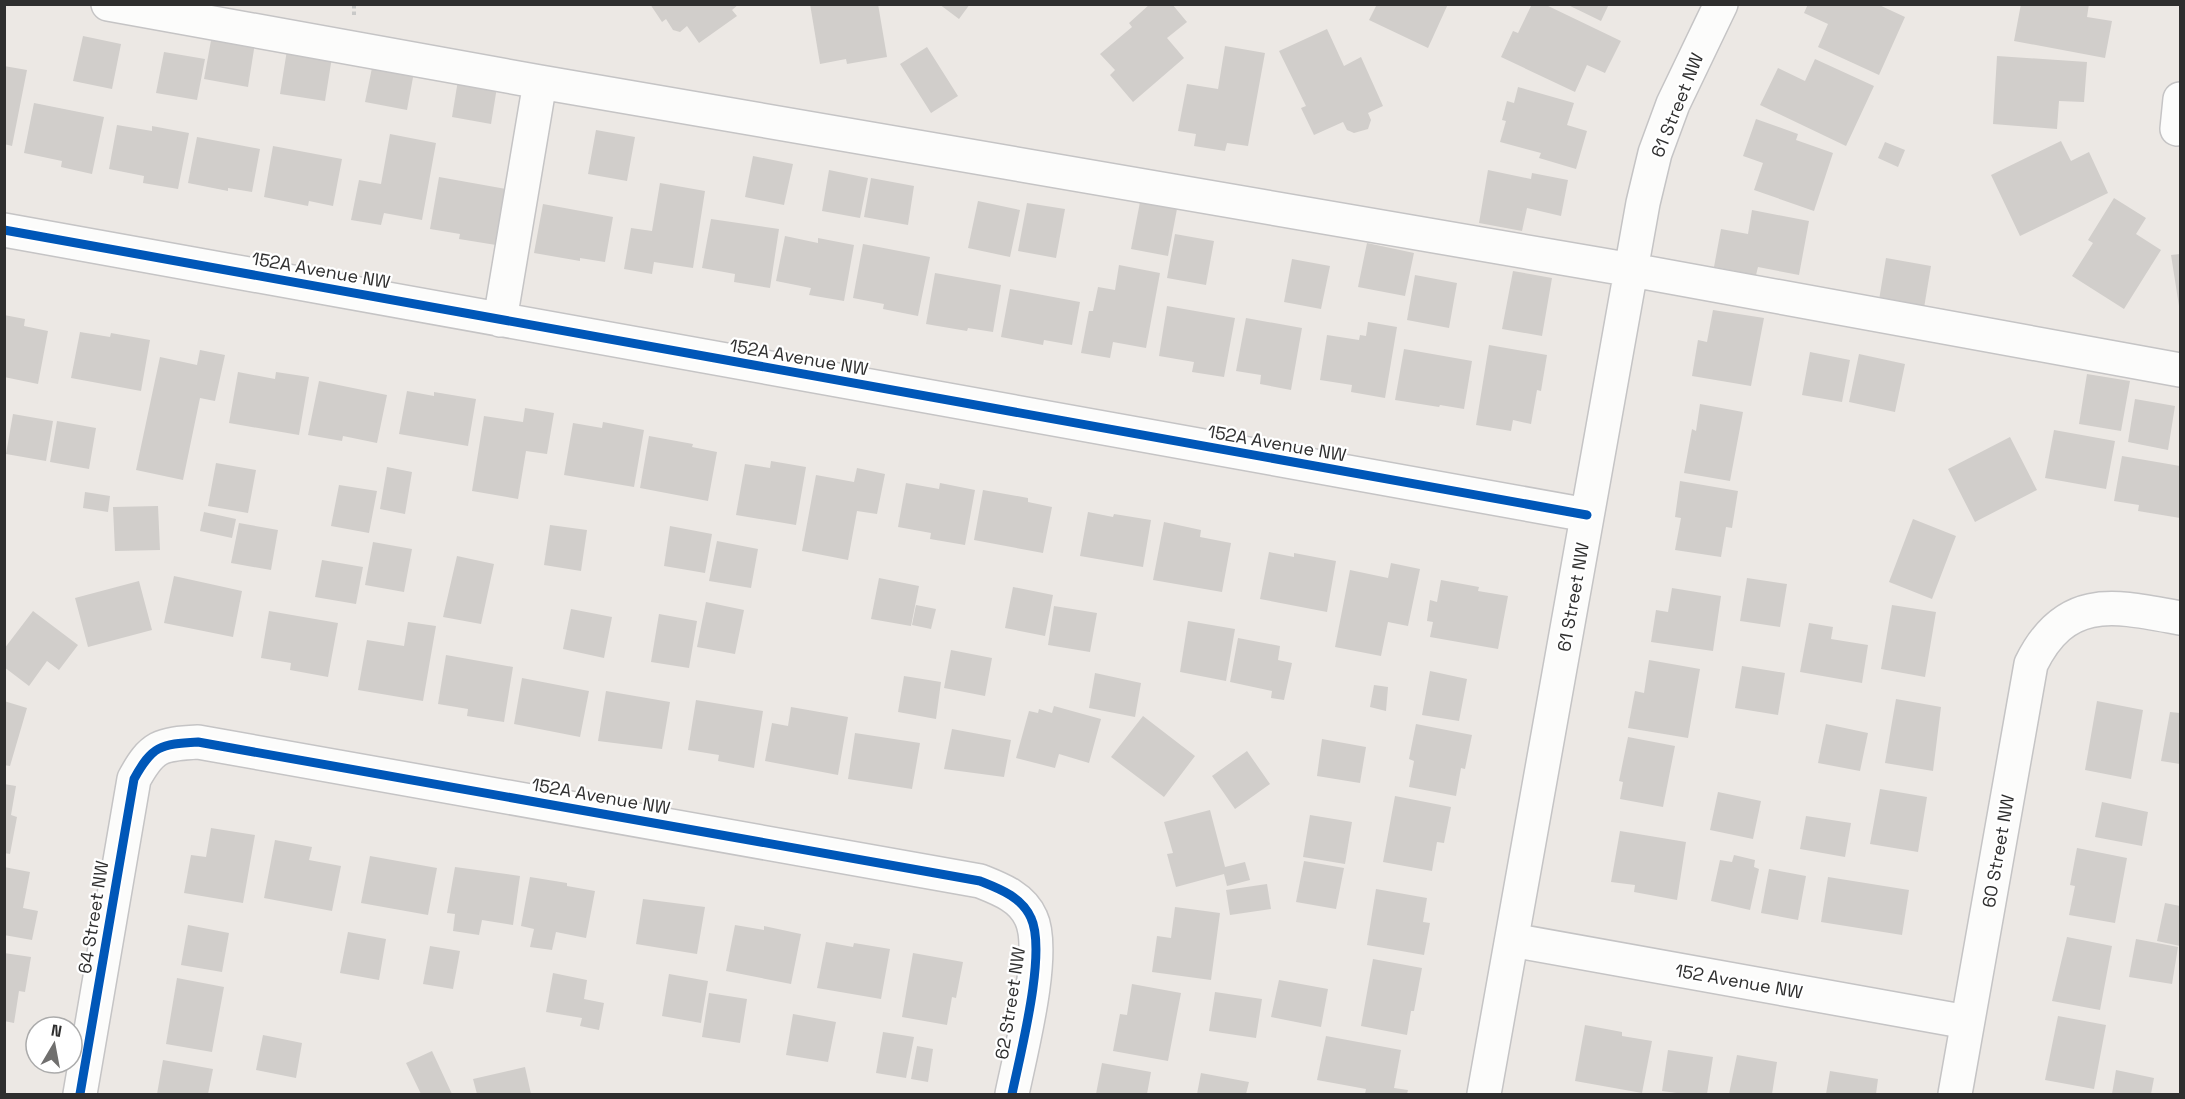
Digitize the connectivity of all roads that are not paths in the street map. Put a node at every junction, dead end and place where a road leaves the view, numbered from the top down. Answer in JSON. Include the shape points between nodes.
{"nodes":[{"id":1,"x":108,"y":4,"type":"edge"},
{"id":2,"x":1721,"y":4,"type":"edge"},
{"id":3,"x":540,"y":82,"type":"junction"},
{"id":4,"x":4,"y":230,"type":"edge"},
{"id":5,"x":1632,"y":270,"type":"junction"},
{"id":6,"x":500,"y":320,"type":"junction"},
{"id":7,"x":2181,"y":370,"type":"edge"},
{"id":8,"x":1587,"y":515,"type":"junction"},
{"id":9,"x":2181,"y":618,"type":"edge"},
{"id":10,"x":154,"y":750,"type":"joint"},
{"id":11,"x":1031,"y":917,"type":"joint"},
{"id":12,"x":1512,"y":940,"type":"junction"},
{"id":13,"x":1967,"y":1022,"type":"junction"},
{"id":14,"x":80,"y":1095,"type":"edge"},
{"id":15,"x":1012,"y":1095,"type":"edge"},
{"id":16,"x":1484,"y":1095,"type":"edge"},
{"id":17,"x":1955,"y":1095,"type":"edge"}],
"edges":[{"from":1,"to":3,"type":"street"},
{"from":2,"to":5,"type":"street","name":"61 Street NW","via":[[1673,104],[1655,153]]},
{"from":3,"to":5,"type":"street"},
{"from":3,"to":6,"type":"street"},
{"from":4,"to":6,"type":"street","name":"152A Avenue NW"},
{"from":5,"to":7,"type":"street"},
{"from":5,"to":8,"type":"street","name":"61 Street NW"},
{"from":6,"to":8,"type":"street","name":"152A Avenue NW"},
{"from":8,"to":12,"type":"street","name":"61 Street NW"},
{"from":9,"to":13,"type":"street","name":"60 Street NW","via":[[2126,608],[2084,611],[2052,631],[2040,645],[2031,664]]},
{"from":10,"to":11,"type":"street","name":"152A Avenue NW","via":[[177,743],[222,745],[980,881],[1005,890]]},
{"from":10,"to":14,"type":"street","name":"64 Street NW","via":[[134,779],[128,805]]},
{"from":11,"to":15,"type":"street","name":"62 Street NW","via":[[1037,938],[1036,957]]},
{"from":12,"to":13,"type":"street","name":"152 Avenue NW"},
{"from":12,"to":16,"type":"street","name":"61 Street NW"},
{"from":13,"to":17,"type":"street","name":"60 Street NW"}]}
